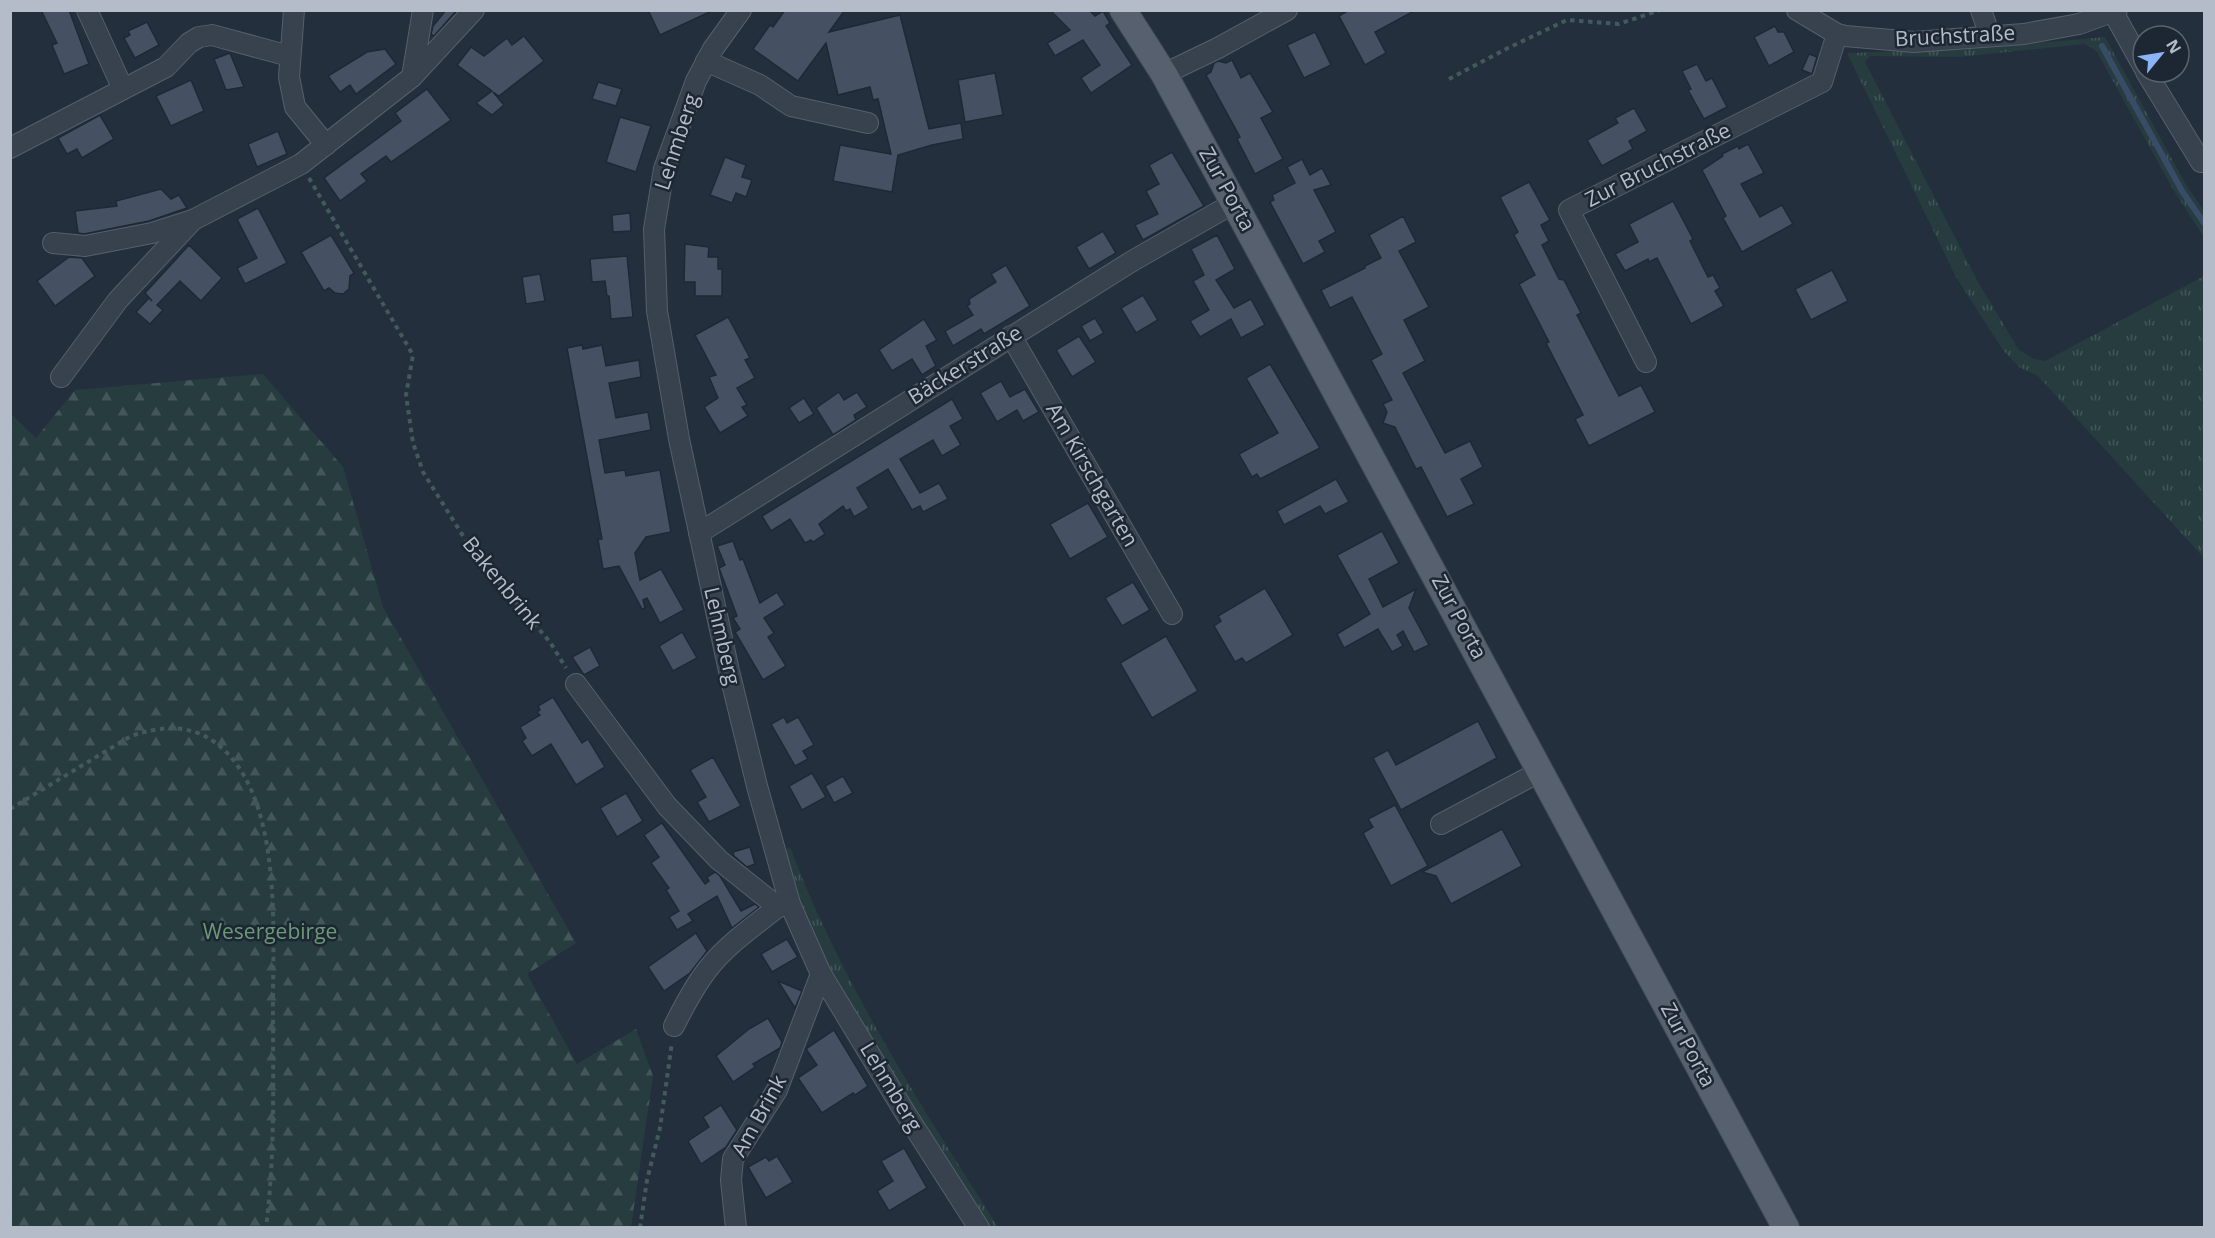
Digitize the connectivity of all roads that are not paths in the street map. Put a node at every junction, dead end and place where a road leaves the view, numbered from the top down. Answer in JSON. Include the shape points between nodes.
{"nodes":[{"id":1,"x":87,"y":10,"type":"edge"},
{"id":2,"x":294,"y":10,"type":"edge"},
{"id":3,"x":423,"y":10,"type":"edge"},
{"id":4,"x":474,"y":10,"type":"edge"},
{"id":5,"x":741,"y":10,"type":"edge"},
{"id":6,"x":1123,"y":10,"type":"edge"},
{"id":7,"x":1287,"y":10,"type":"edge"},
{"id":8,"x":1797,"y":10,"type":"edge"},
{"id":9,"x":1981,"y":10,"type":"edge"},
{"id":10,"x":2115,"y":11,"type":"edge"},
{"id":11,"x":1837,"y":34,"type":"junction"},
{"id":12,"x":1990,"y":36,"type":"junction"},
{"id":13,"x":2131,"y":42,"type":"edge"},
{"id":14,"x":290,"y":56,"type":"junction"},
{"id":15,"x":706,"y":61,"type":"junction"},
{"id":16,"x":1164,"y":74,"type":"junction"},
{"id":17,"x":412,"y":77,"type":"junction"},
{"id":18,"x":2153,"y":84,"type":"edge"},
{"id":19,"x":123,"y":89,"type":"junction"},
{"id":20,"x":868,"y":123,"type":"dead end"},
{"id":21,"x":326,"y":145,"type":"junction"},
{"id":22,"x":10,"y":147,"type":"edge"},
{"id":23,"x":2201,"y":162,"type":"dead end"},
{"id":24,"x":1234,"y":203,"type":"junction"},
{"id":25,"x":193,"y":220,"type":"junction"},
{"id":26,"x":52,"y":243,"type":"dead end"},
{"id":27,"x":1011,"y":336,"type":"junction"},
{"id":28,"x":1646,"y":362,"type":"dead end"},
{"id":29,"x":61,"y":377,"type":"dead end"},
{"id":30,"x":699,"y":533,"type":"junction"},
{"id":31,"x":1172,"y":614,"type":"dead end"},
{"id":32,"x":576,"y":684,"type":"road end"},
{"id":33,"x":1541,"y":771,"type":"junction"},
{"id":34,"x":1441,"y":824,"type":"dead end"},
{"id":35,"x":784,"y":905,"type":"junction"},
{"id":36,"x":821,"y":974,"type":"junction"},
{"id":37,"x":674,"y":1026,"type":"road end"},
{"id":38,"x":736,"y":1227,"type":"edge"},
{"id":39,"x":979,"y":1227,"type":"edge"},
{"id":40,"x":1786,"y":1227,"type":"edge"}],
"edges":[{"from":1,"to":19,"type":"street"},
{"from":2,"to":14,"type":"street"},
{"from":3,"to":17,"type":"street"},
{"from":4,"to":17,"type":"street"},
{"from":5,"to":15,"type":"street","name":"Lehmberg"},
{"from":6,"to":16,"type":"main road","name":"Zur Porta"},
{"from":7,"to":16,"type":"street"},
{"from":8,"to":11,"type":"street","name":"Bruchstraße"},
{"from":9,"to":12,"type":"street"},
{"from":10,"to":12,"type":"street","name":"Bruchstraße","via":[[2079,24]]},
{"from":10,"to":13,"type":"street"},
{"from":11,"to":12,"type":"street","name":"Bruchstraße","via":[[1914,42]]},
{"from":11,"to":28,"type":"street","name":"Zur Bruchstraße","via":[[1822,82],[1569,210]]},
{"from":14,"to":19,"type":"street","via":[[212,35],[199,37],[166,67]]},
{"from":14,"to":21,"type":"street","via":[[289,77],[295,107]]},
{"from":15,"to":20,"type":"street","via":[[760,85],[791,106]]},
{"from":15,"to":30,"type":"street","name":"Lehmberg","via":[[664,169],[654,229],[657,311]]},
{"from":16,"to":24,"type":"main road","name":"Zur Porta"},
{"from":17,"to":21,"type":"street"},
{"from":18,"to":23,"type":"street"},
{"from":19,"to":22,"type":"street"},
{"from":21,"to":25,"type":"street","via":[[301,164]]},
{"from":24,"to":27,"type":"street","name":"Bäckerstraße"},
{"from":24,"to":33,"type":"main road","name":"Zur Porta"},
{"from":25,"to":26,"type":"street","via":[[85,246]]},
{"from":25,"to":29,"type":"street","via":[[118,300]]},
{"from":27,"to":30,"type":"street","name":"Bäckerstraße"},
{"from":27,"to":31,"type":"street","name":"Am Kirschgarten"},
{"from":30,"to":35,"type":"street","name":"Lehmberg"},
{"from":32,"to":35,"type":"street","via":[[667,807],[719,860]]},
{"from":33,"to":34,"type":"street"},
{"from":33,"to":40,"type":"main road","name":"Zur Porta"},
{"from":35,"to":36,"type":"street","name":"Lehmberg"},
{"from":35,"to":37,"type":"street","via":[[729,946],[708,968]]},
{"from":36,"to":38,"type":"street","name":"Am Brink","via":[[777,1090],[733,1159]]},
{"from":36,"to":39,"type":"street","name":"Lehmberg"}]}
